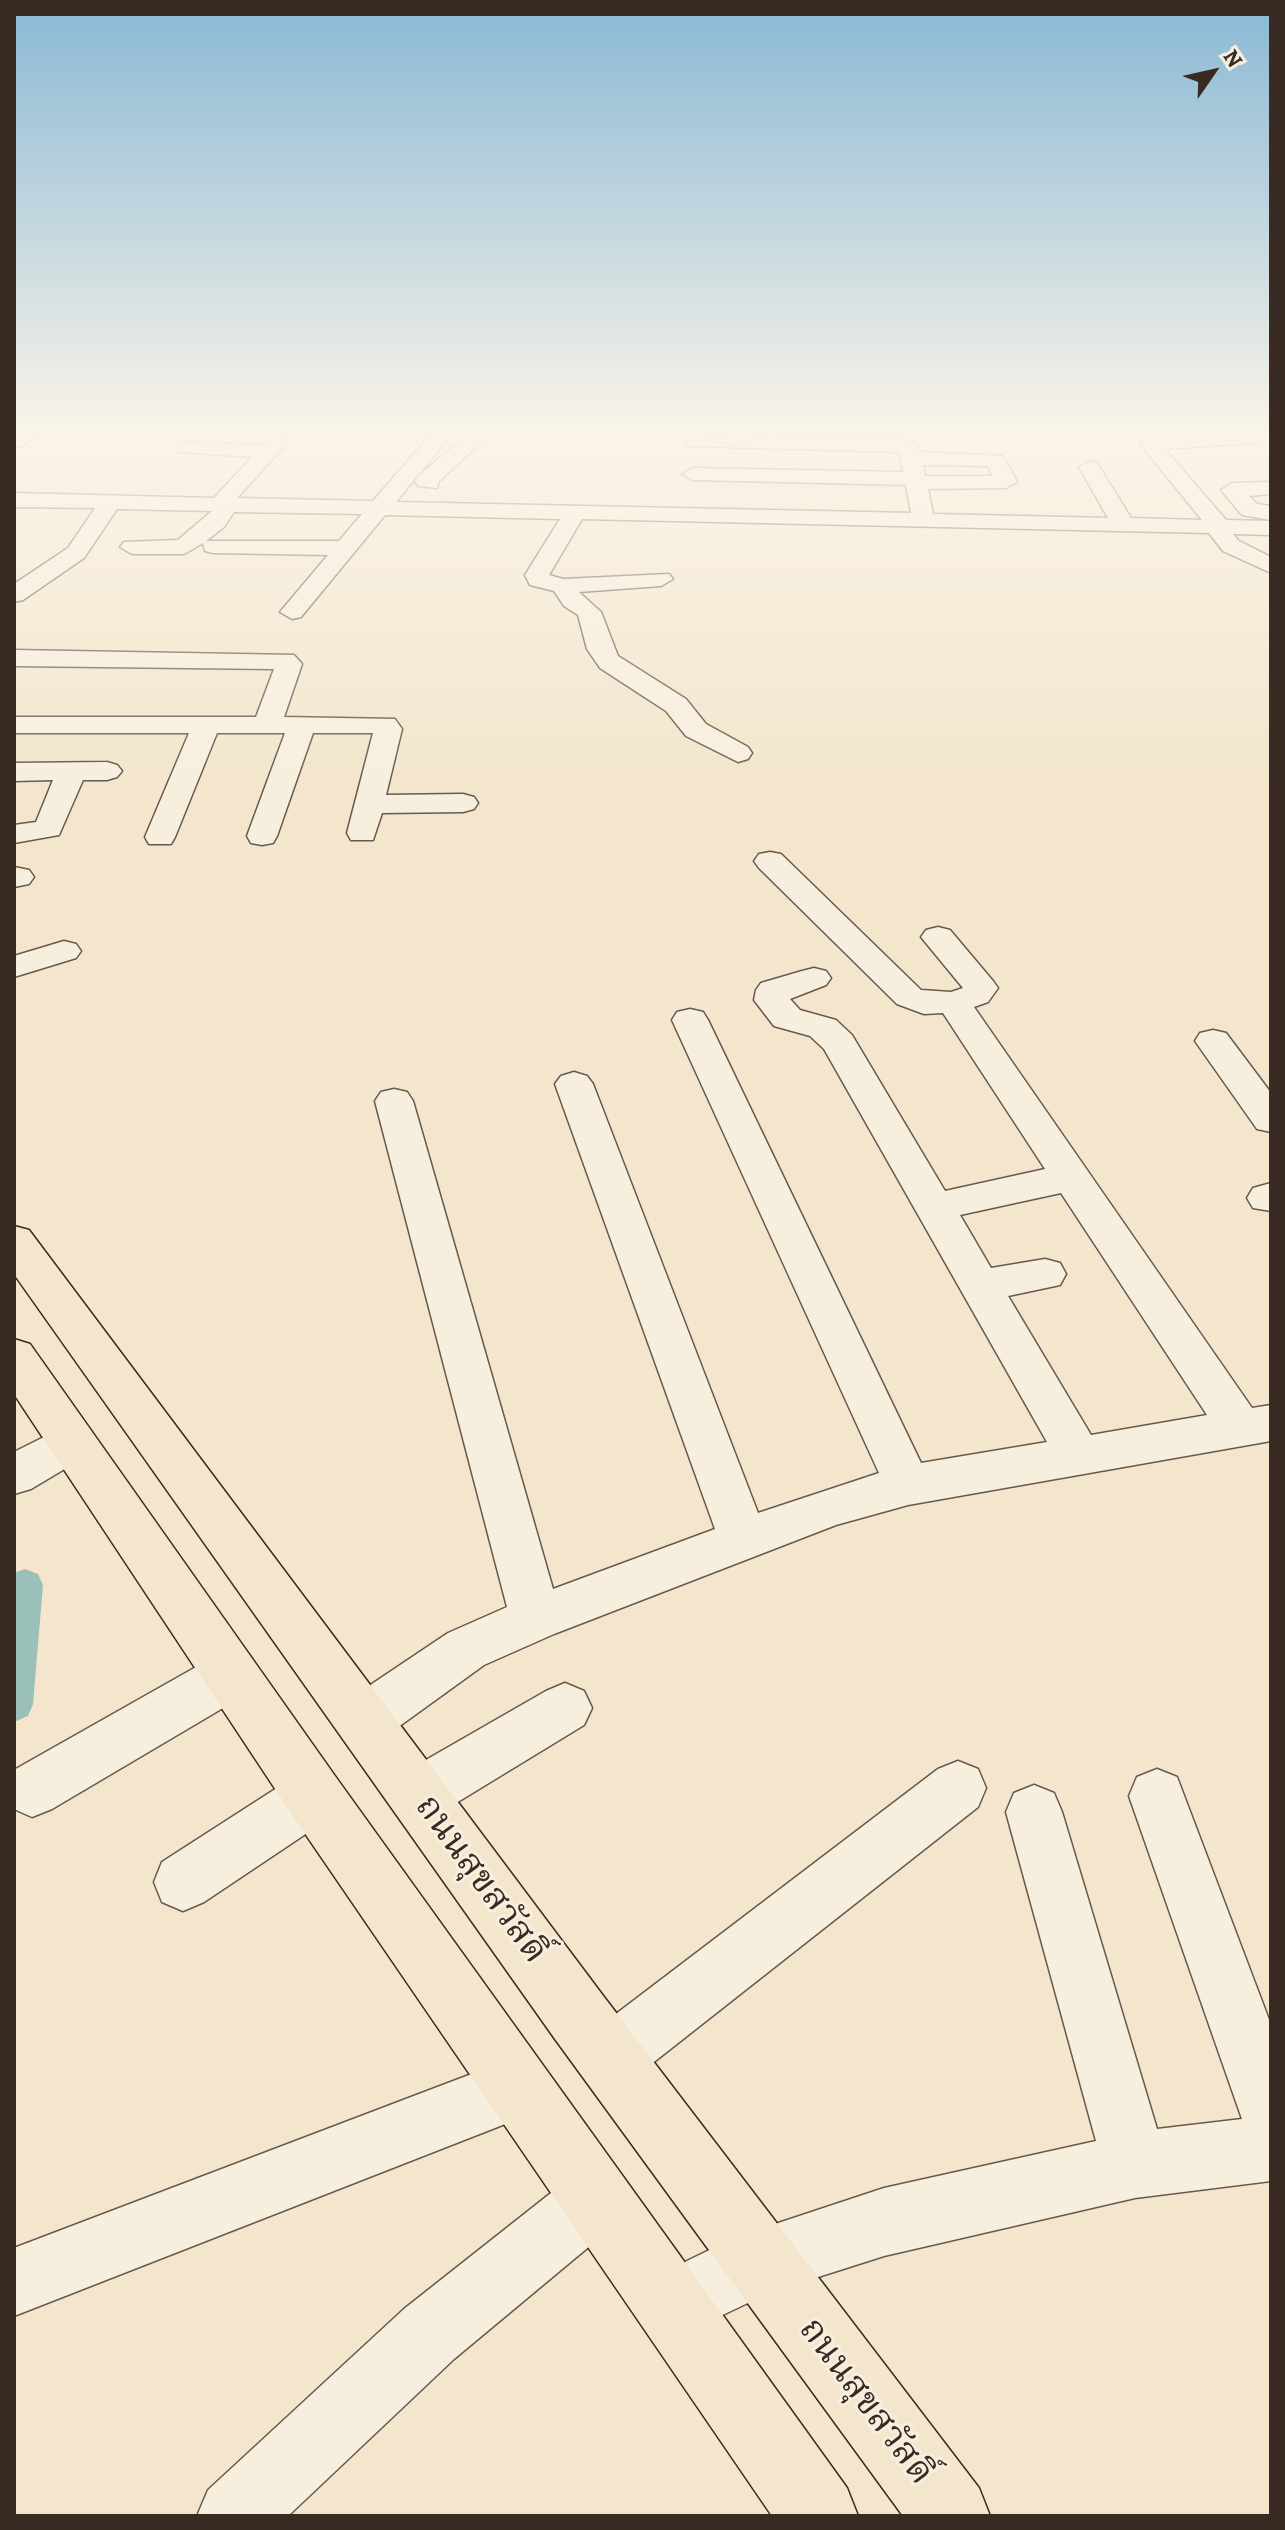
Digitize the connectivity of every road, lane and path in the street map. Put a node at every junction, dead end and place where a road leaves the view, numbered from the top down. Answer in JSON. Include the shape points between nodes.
{"nodes":[{"id":1,"x":79,"y":548,"type":"edge"},
{"id":2,"x":344,"y":548,"type":"edge"},
{"id":3,"x":553,"y":548,"type":"edge"},
{"id":4,"x":1235,"y":548,"type":"edge"},
{"id":5,"x":1271,"y":566,"type":"edge"},
{"id":6,"x":661,"y":579,"type":"dead end"},
{"id":7,"x":563,"y":586,"type":"junction"},
{"id":8,"x":14,"y":595,"type":"edge"},
{"id":9,"x":292,"y":612,"type":"dead end"},
{"id":10,"x":14,"y":658,"type":"edge"},
{"id":11,"x":14,"y":681,"type":"edge"},
{"id":12,"x":282,"y":683,"type":"junction"},
{"id":13,"x":207,"y":724,"type":"junction"},
{"id":14,"x":267,"y":724,"type":"junction"},
{"id":15,"x":302,"y":724,"type":"junction"},
{"id":16,"x":14,"y":725,"type":"edge"},
{"id":17,"x":738,"y":753,"type":"dead end"},
{"id":18,"x":72,"y":771,"type":"junction"},
{"id":19,"x":107,"y":771,"type":"dead end"},
{"id":20,"x":14,"y":772,"type":"edge"},
{"id":21,"x":463,"y":803,"type":"dead end"},
{"id":22,"x":14,"y":834,"type":"edge"},
{"id":23,"x":262,"y":836,"type":"dead end"},
{"id":24,"x":160,"y":837,"type":"dead end"},
{"id":25,"x":770,"y":861,"type":"dead end"},
{"id":26,"x":938,"y":937,"type":"dead end"},
{"id":27,"x":64,"y":951,"type":"dead end"},
{"id":28,"x":14,"y":967,"type":"edge"},
{"id":29,"x":814,"y":978,"type":"dead end"},
{"id":30,"x":953,"y":1002,"type":"junction"},
{"id":31,"x":690,"y":1020,"type":"dead end"},
{"id":32,"x":1213,"y":1041,"type":"dead end"},
{"id":33,"x":574,"y":1084,"type":"dead end"},
{"id":34,"x":394,"y":1101,"type":"dead end"},
{"id":35,"x":1271,"y":1120,"type":"edge"},
{"id":36,"x":1073,"y":1177,"type":"junction"},
{"id":37,"x":948,"y":1204,"type":"dead end"},
{"id":38,"x":14,"y":1241,"type":"edge"},
{"id":39,"x":1045,"y":1274,"type":"dead end"},
{"id":40,"x":980,"y":1286,"type":"junction"},
{"id":41,"x":14,"y":1357,"type":"edge"},
{"id":42,"x":1256,"y":1426,"type":"edge"},
{"id":43,"x":72,"y":1442,"type":"junction"},
{"id":44,"x":1078,"y":1455,"type":"junction"},
{"id":45,"x":14,"y":1475,"type":"edge"},
{"id":46,"x":908,"y":1485,"type":"junction"},
{"id":47,"x":743,"y":1539,"type":"junction"},
{"id":48,"x":536,"y":1618,"type":"junction"},
{"id":49,"x":231,"y":1675,"type":"junction"},
{"id":50,"x":565,"y":1708,"type":"dead end"},
{"id":51,"x":364,"y":1720,"type":"junction"},
{"id":52,"x":958,"y":1788,"type":"dead end"},
{"id":53,"x":32,"y":1790,"type":"dead end"},
{"id":54,"x":418,"y":1795,"type":"junction"},
{"id":55,"x":314,"y":1796,"type":"junction"},
{"id":56,"x":1157,"y":1796,"type":"dead end"},
{"id":57,"x":1034,"y":1812,"type":"dead end"},
{"id":58,"x":183,"y":1882,"type":"dead end"},
{"id":59,"x":609,"y":2058,"type":"junction"},
{"id":60,"x":519,"y":2088,"type":"junction"},
{"id":61,"x":1271,"y":2111,"type":"edge"},
{"id":62,"x":1271,"y":2148,"type":"edge"},
{"id":63,"x":1135,"y":2165,"type":"junction"},
{"id":64,"x":598,"y":2197,"type":"junction"},
{"id":65,"x":760,"y":2261,"type":"junction"},
{"id":66,"x":14,"y":2282,"type":"edge"},
{"id":67,"x":672,"y":2304,"type":"junction"},
{"id":68,"x":234,"y":2516,"type":"edge"},
{"id":69,"x":819,"y":2516,"type":"edge"},
{"id":70,"x":951,"y":2516,"type":"edge"}],
"edges":[{"from":1,"to":8,"type":"street"},
{"from":2,"to":9,"type":"street"},
{"from":3,"to":7,"type":"street","via":[[537,575],[544,583]]},
{"from":4,"to":5,"type":"street"},
{"from":6,"to":7,"type":"street"},
{"from":7,"to":17,"type":"street","via":[[589,612],[609,662],[676,705],[696,730]]},
{"from":10,"to":12,"type":"street","via":[[275,659],[289,664]]},
{"from":11,"to":12,"type":"street"},
{"from":12,"to":14,"type":"street"},
{"from":13,"to":14,"type":"street"},
{"from":13,"to":16,"type":"street"},
{"from":13,"to":24,"type":"street"},
{"from":14,"to":15,"type":"street"},
{"from":15,"to":21,"type":"street","via":[[388,729],[366,818]]},
{"from":15,"to":23,"type":"street"},
{"from":18,"to":19,"type":"street"},
{"from":18,"to":20,"type":"street"},
{"from":18,"to":22,"type":"street","via":[[48,829]]},
{"from":25,"to":30,"type":"street","via":[[909,997],[924,1003]]},
{"from":26,"to":30,"type":"street","via":[[981,988],[976,995]]},
{"from":27,"to":28,"type":"street"},
{"from":29,"to":40,"type":"street","via":[[773,990],[772,1000],[787,1018],[823,1028],[839,1043]]},
{"from":30,"to":36,"type":"street"},
{"from":31,"to":46,"type":"street"},
{"from":32,"to":35,"type":"street"},
{"from":33,"to":47,"type":"street"},
{"from":34,"to":48,"type":"street"},
{"from":36,"to":37,"type":"street"},
{"from":36,"to":42,"type":"street"},
{"from":38,"to":51,"type":"main road","name":"ถนนสุขสวัสดิ์"},
{"from":39,"to":40,"type":"street"},
{"from":40,"to":44,"type":"street"},
{"from":41,"to":43,"type":"main road"},
{"from":42,"to":44,"type":"street"},
{"from":43,"to":45,"type":"street"},
{"from":43,"to":49,"type":"main road"},
{"from":44,"to":46,"type":"street"},
{"from":46,"to":47,"type":"street"},
{"from":47,"to":48,"type":"street"},
{"from":48,"to":51,"type":"street","via":[[466,1649]]},
{"from":49,"to":53,"type":"street"},
{"from":49,"to":55,"type":"main road"},
{"from":50,"to":54,"type":"street"},
{"from":51,"to":54,"type":"main road","name":"ถนนสุขสวัสดิ์"},
{"from":52,"to":59,"type":"street"},
{"from":54,"to":59,"type":"main road","name":"ถนนสุขสวัสดิ์"},
{"from":55,"to":58,"type":"street"},
{"from":55,"to":60,"type":"main road"},
{"from":56,"to":61,"type":"street"},
{"from":57,"to":63,"type":"street"},
{"from":59,"to":65,"type":"main road","name":"ถนนสุขสวัสดิ์"},
{"from":60,"to":64,"type":"main road"},
{"from":60,"to":66,"type":"street"},
{"from":62,"to":63,"type":"street"},
{"from":63,"to":65,"type":"street","via":[[884,2222]]},
{"from":64,"to":67,"type":"main road"},
{"from":64,"to":68,"type":"street","via":[[429,2334]]},
{"from":65,"to":67,"type":"street"},
{"from":65,"to":70,"type":"main road","name":"ถนนสุขสวัสดิ์"},
{"from":67,"to":69,"type":"main road"}]}
